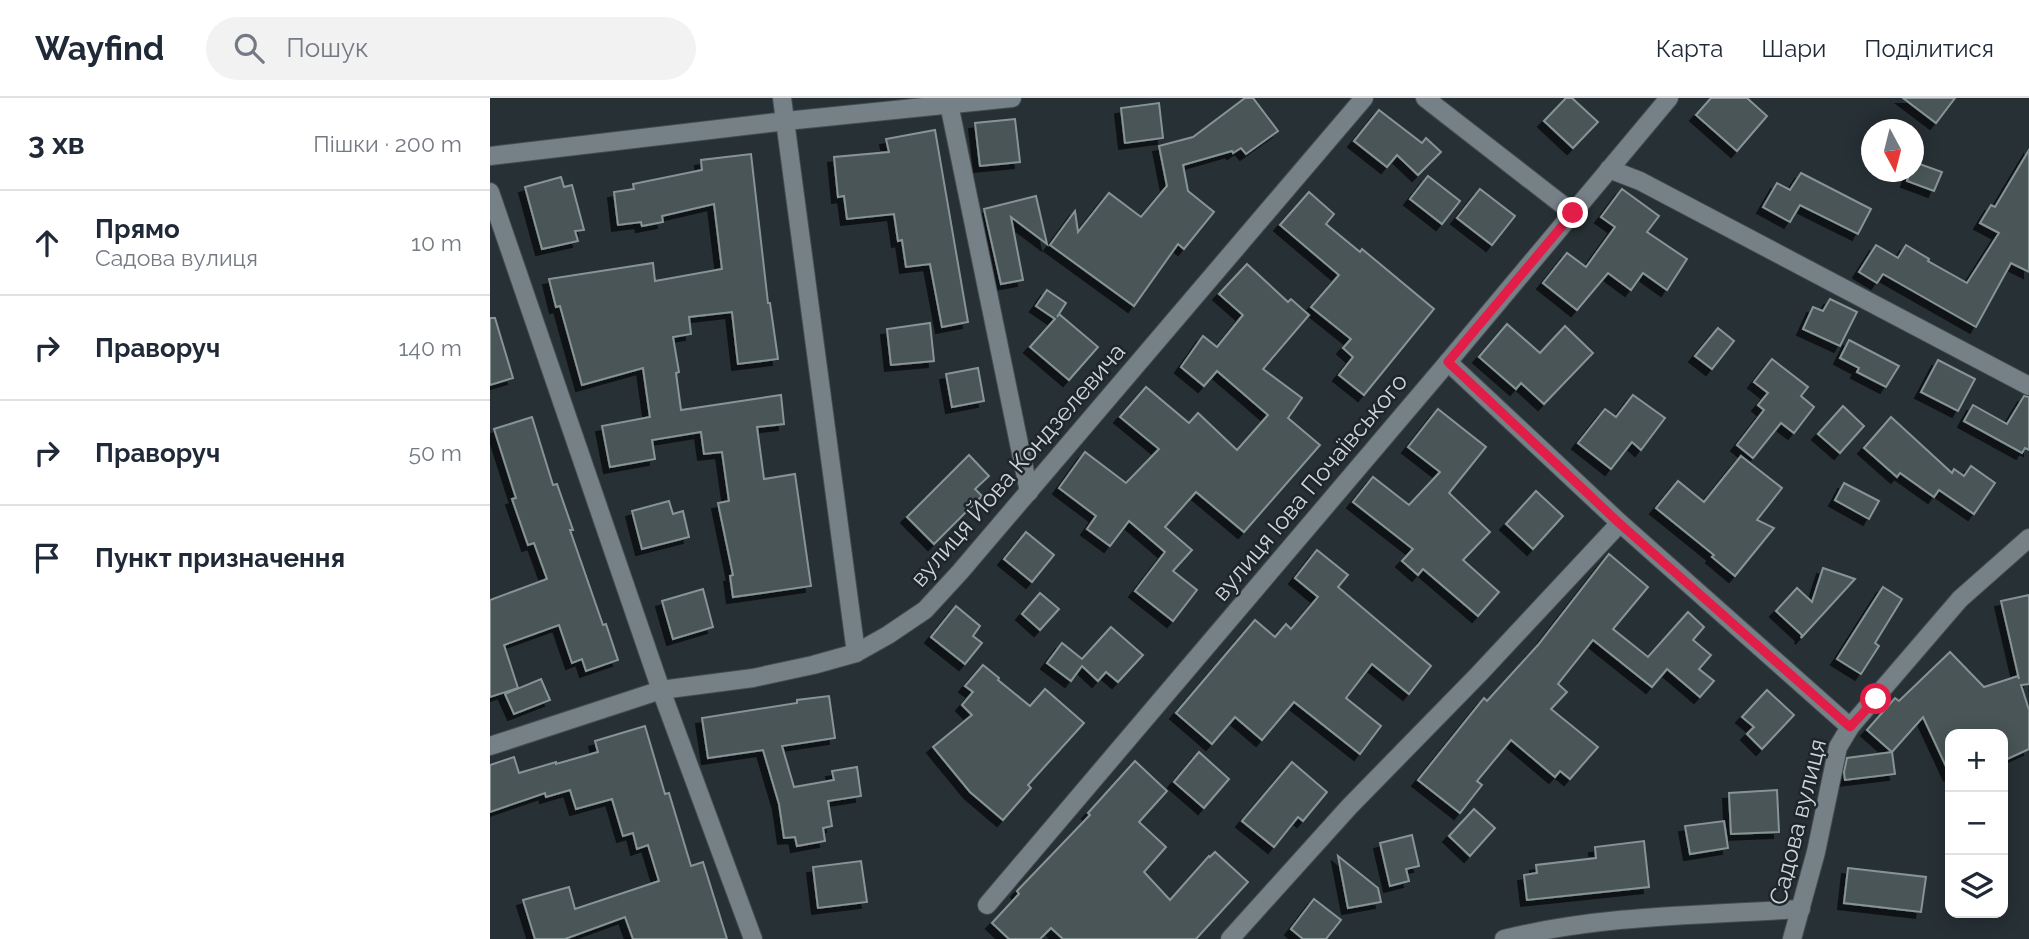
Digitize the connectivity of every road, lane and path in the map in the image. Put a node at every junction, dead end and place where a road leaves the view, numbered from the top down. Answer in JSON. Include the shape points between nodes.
{"nodes":[{"id":1,"x":782,"y":98,"type":"edge"},
{"id":2,"x":1012,"y":98,"type":"edge"},
{"id":3,"x":1364,"y":98,"type":"edge"},
{"id":4,"x":1425,"y":98,"type":"edge"},
{"id":5,"x":1669,"y":98,"type":"edge"},
{"id":6,"x":949,"y":104,"type":"junction"},
{"id":7,"x":786,"y":121,"type":"junction"},
{"id":8,"x":490,"y":156,"type":"edge"},
{"id":9,"x":1609,"y":170,"type":"junction"},
{"id":10,"x":490,"y":192,"type":"edge"},
{"id":11,"x":1573,"y":213,"type":"junction"},
{"id":12,"x":1448,"y":362,"type":"junction"},
{"id":13,"x":2029,"y":386,"type":"edge"},
{"id":14,"x":1029,"y":492,"type":"junction"},
{"id":15,"x":1619,"y":523,"type":"junction"},
{"id":16,"x":2029,"y":538,"type":"edge"},
{"id":17,"x":856,"y":653,"type":"junction"},
{"id":18,"x":662,"y":690,"type":"junction"},
{"id":19,"x":1850,"y":727,"type":"junction"},
{"id":20,"x":490,"y":746,"type":"edge"},
{"id":21,"x":987,"y":905,"type":"dead end"},
{"id":22,"x":1801,"y":909,"type":"junction"},
{"id":23,"x":752,"y":939,"type":"edge"},
{"id":24,"x":1230,"y":939,"type":"edge"},
{"id":25,"x":1504,"y":939,"type":"edge"},
{"id":26,"x":1792,"y":939,"type":"edge"}],
"edges":[{"from":1,"to":7,"type":"street"},
{"from":2,"to":6,"type":"street"},
{"from":3,"to":14,"type":"street","name":"вулиця Йова Кондзелевича"},
{"from":4,"to":11,"type":"street"},
{"from":5,"to":9,"type":"street","name":"вулиця Іова Почаївського"},
{"from":6,"to":7,"type":"street"},
{"from":6,"to":14,"type":"street"},
{"from":7,"to":8,"type":"street"},
{"from":7,"to":17,"type":"street"},
{"from":9,"to":11,"type":"street","name":"вулиця Іова Почаївського"},
{"from":9,"to":13,"type":"street","via":[[1640,181]]},
{"from":10,"to":18,"type":"street"},
{"from":11,"to":12,"type":"street","name":"вулиця Іова Почаївського"},
{"from":12,"to":15,"type":"street"},
{"from":12,"to":21,"type":"street","name":"вулиця Іова Почаївського"},
{"from":14,"to":17,"type":"street","name":"вулиця Йова Кондзелевича","via":[[925,610]]},
{"from":15,"to":19,"type":"street"},
{"from":15,"to":24,"type":"street"},
{"from":16,"to":19,"type":"street","name":"Садова вулиця","via":[[1960,599]]},
{"from":17,"to":18,"type":"street","name":"вулиця Йова Кондзелевича","via":[[753,678]]},
{"from":18,"to":20,"type":"street","name":"вулиця Йова Кондзелевича"},
{"from":18,"to":23,"type":"street"},
{"from":19,"to":22,"type":"street","name":"Садова вулиця","via":[[1838,747]]},
{"from":22,"to":25,"type":"street","via":[[1614,919]]},
{"from":22,"to":26,"type":"street","name":"Садова вулиця"}]}
